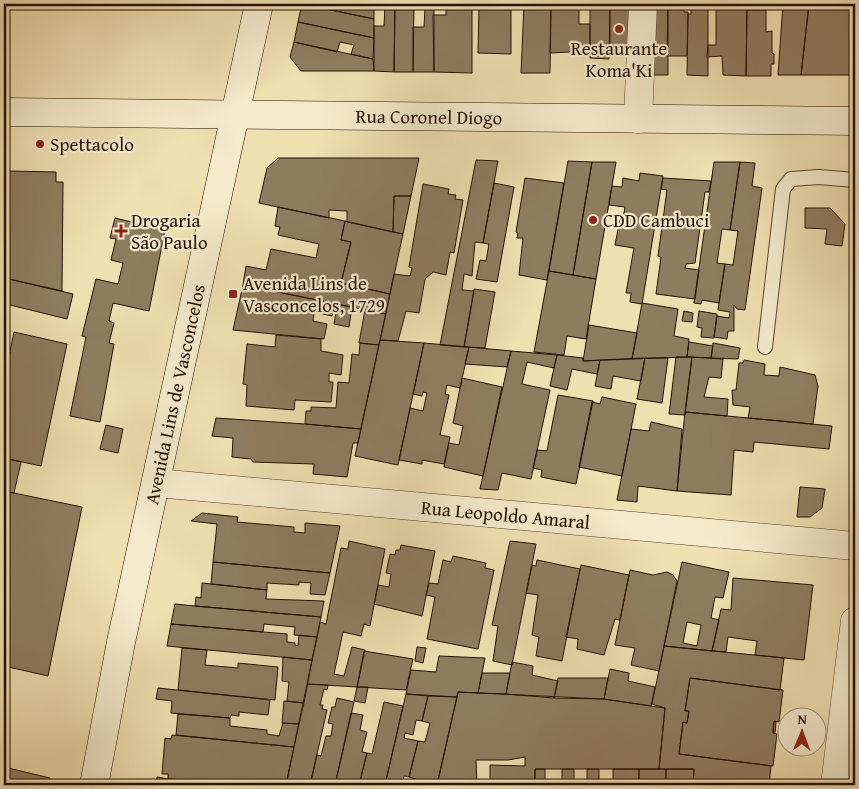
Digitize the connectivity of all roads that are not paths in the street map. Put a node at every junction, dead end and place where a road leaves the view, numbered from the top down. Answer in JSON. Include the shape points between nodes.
{"nodes":[{"id":1,"x":259,"y":4,"type":"edge"},
{"id":2,"x":642,"y":4,"type":"edge"},
{"id":3,"x":4,"y":112,"type":"edge"},
{"id":4,"x":236,"y":115,"type":"junction"},
{"id":5,"x":638,"y":119,"type":"junction"},
{"id":6,"x":855,"y":121,"type":"edge"},
{"id":7,"x":855,"y":180,"type":"edge"},
{"id":8,"x":765,"y":348,"type":"dead end"},
{"id":9,"x":157,"y":483,"type":"junction"},
{"id":10,"x":855,"y":546,"type":"edge"},
{"id":11,"x":855,"y":621,"type":"edge"},
{"id":12,"x":94,"y":785,"type":"edge"},
{"id":13,"x":835,"y":785,"type":"edge"}],
"edges":[{"from":1,"to":4,"type":"street","name":"Avenida Lins de Vasconcelos"},
{"from":2,"to":5,"type":"street"},
{"from":3,"to":4,"type":"street","name":"Rua Coronel Diogo"},
{"from":4,"to":5,"type":"street","name":"Rua Coronel Diogo"},
{"from":4,"to":9,"type":"street","name":"Avenida Lins de Vasconcelos","via":[[196,289]]},
{"from":5,"to":6,"type":"street","name":"Rua Coronel Diogo"},
{"from":7,"to":8,"type":"lane","via":[[791,179],[783,188]]},
{"from":9,"to":10,"type":"street","name":"Rua Leopoldo Amaral"},
{"from":9,"to":12,"type":"street","name":"Avenida Lins de Vasconcelos"},
{"from":11,"to":13,"type":"street"}]}
